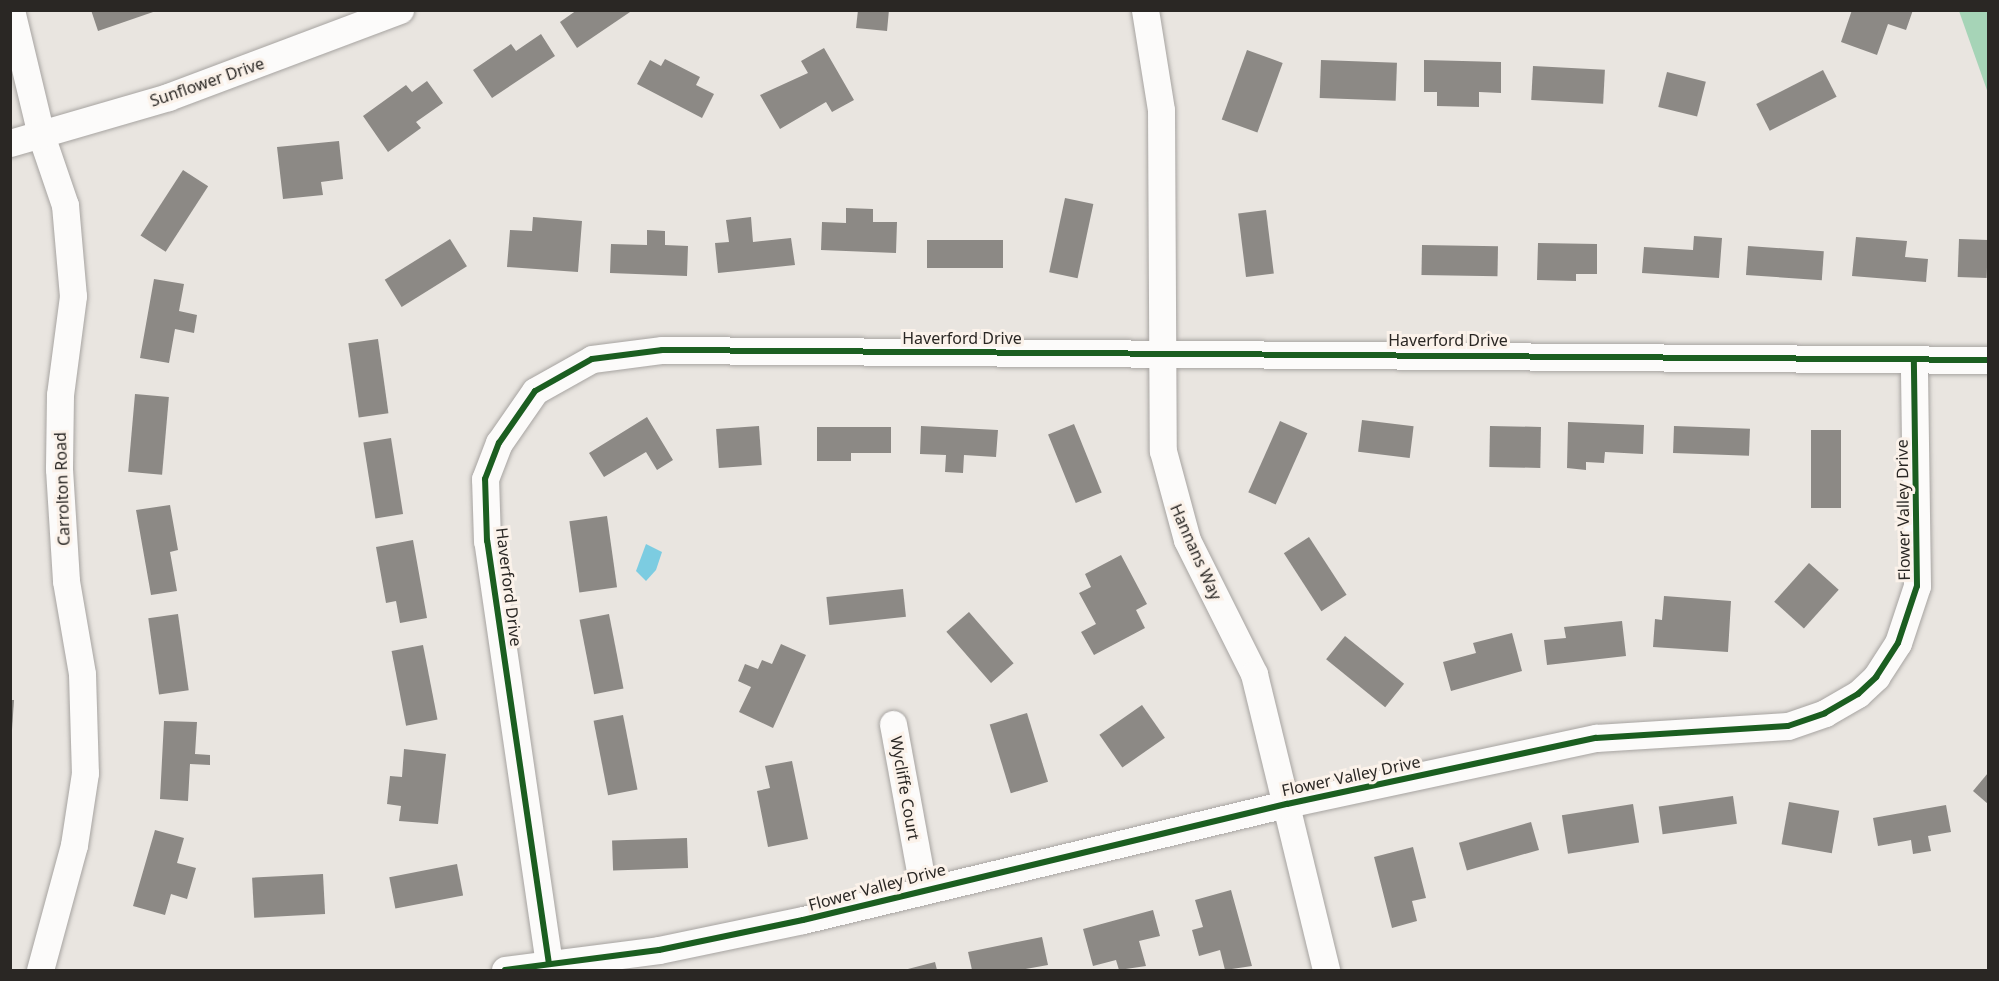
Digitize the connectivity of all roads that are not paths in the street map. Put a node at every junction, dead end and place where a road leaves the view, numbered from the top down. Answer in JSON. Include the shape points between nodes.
{"nodes":[{"id":1,"x":11,"y":10,"type":"edge"},
{"id":2,"x":400,"y":10,"type":"edge"},
{"id":3,"x":1145,"y":10,"type":"edge"},
{"id":4,"x":41,"y":135,"type":"junction"},
{"id":5,"x":10,"y":143,"type":"edge"},
{"id":6,"x":1161,"y":351,"type":"junction"},
{"id":7,"x":1989,"y":360,"type":"edge"},
{"id":8,"x":1914,"y":361,"type":"junction"},
{"id":9,"x":893,"y":724,"type":"dead end"},
{"id":10,"x":1287,"y":804,"type":"junction"},
{"id":11,"x":923,"y":888,"type":"junction"},
{"id":12,"x":549,"y":964,"type":"junction"},
{"id":13,"x":40,"y":970,"type":"edge"},
{"id":14,"x":505,"y":970,"type":"edge"},
{"id":15,"x":1326,"y":970,"type":"edge"}],
"edges":[{"from":1,"to":4,"type":"street","name":"Carrolton Road"},
{"from":2,"to":4,"type":"street","name":"Sunflower Drive","via":[[168,97]]},
{"from":3,"to":6,"type":"street","name":"Hannans Way","via":[[1161,110],[1165,223]]},
{"from":4,"to":5,"type":"street","name":"Sunflower Drive"},
{"from":4,"to":13,"type":"street","name":"Carrolton Road","via":[[65,205],[72,249],[74,296],[60,395],[59,469],[66,581],[82,674],[85,773],[74,845]]},
{"from":6,"to":8,"type":"street","name":"Haverford Drive","via":[[1854,356]]},
{"from":6,"to":10,"type":"street","name":"Hannans Way","via":[[1163,451],[1173,499],[1187,540],[1254,674]]},
{"from":6,"to":12,"type":"street","name":"Haverford Drive","via":[[662,351],[592,358],[535,391],[500,443],[485,479],[487,541]]},
{"from":7,"to":8,"type":"street","name":"Haverford Drive"},
{"from":8,"to":10,"type":"street","name":"Flower Valley Drive","via":[[1917,586],[1898,643],[1876,677],[1858,694],[1788,726],[1596,738]]},
{"from":9,"to":11,"type":"street","name":"Wycliffe Court"},
{"from":10,"to":11,"type":"street","name":"Flower Valley Drive"},
{"from":10,"to":15,"type":"street","name":"Hannans Way"},
{"from":11,"to":12,"type":"street","name":"Flower Valley Drive","via":[[803,920],[659,950]]},
{"from":12,"to":14,"type":"street","name":"Flower Valley Drive"}]}
